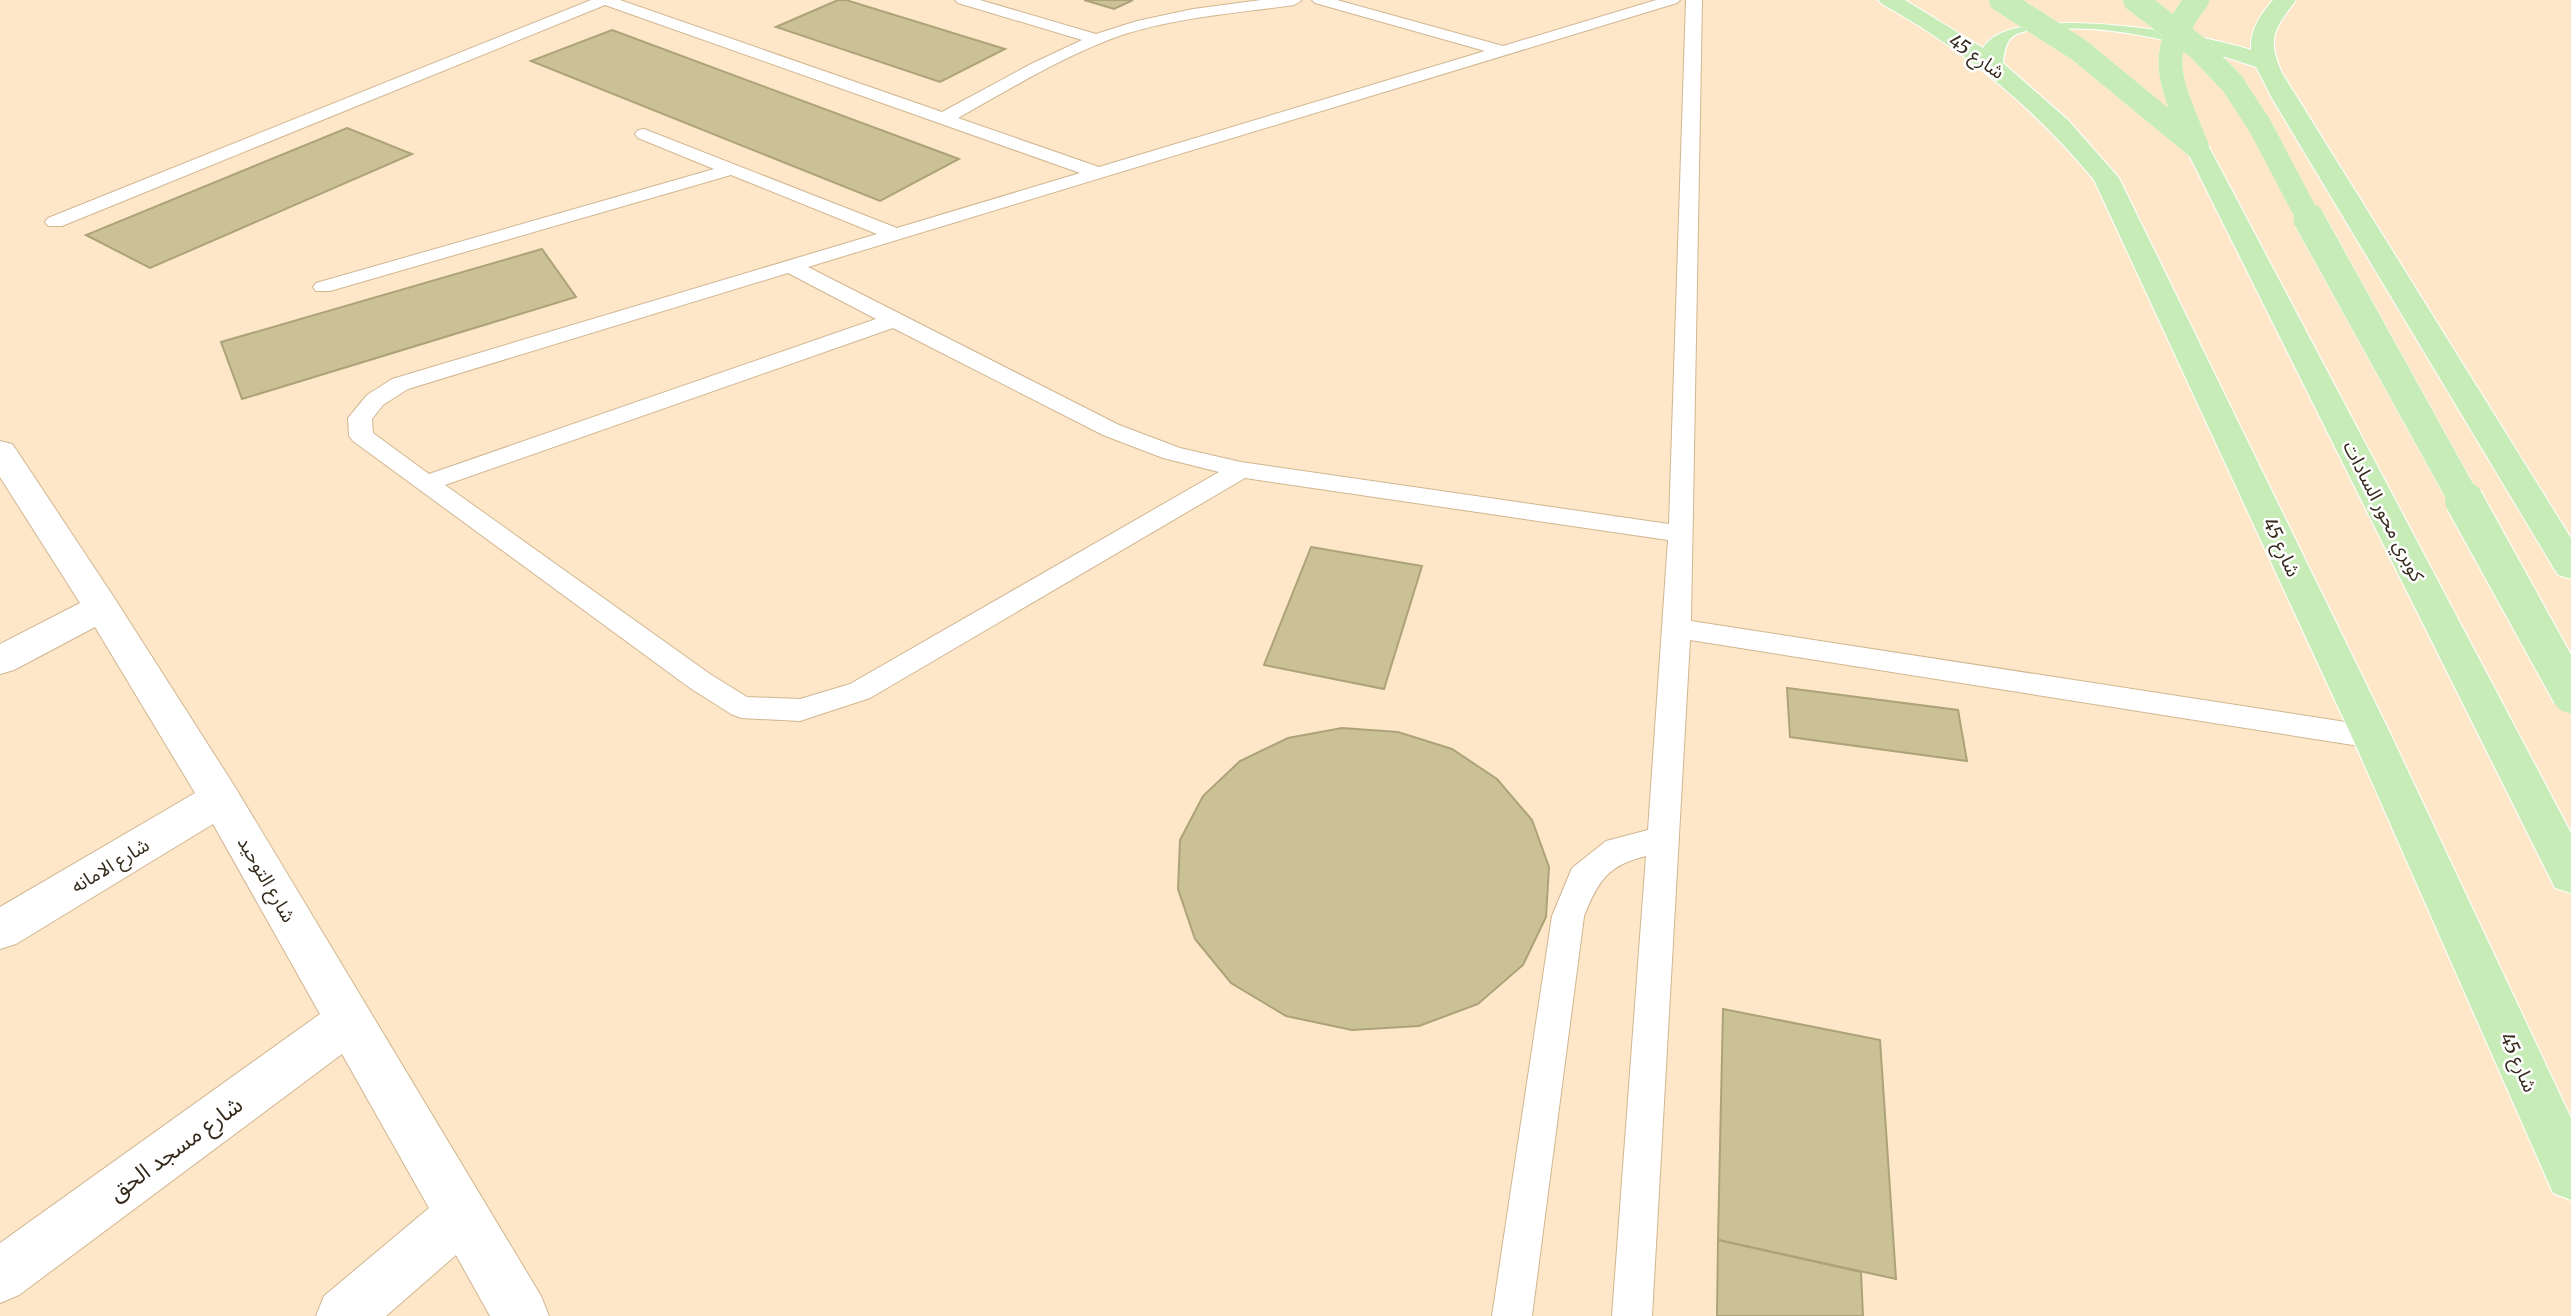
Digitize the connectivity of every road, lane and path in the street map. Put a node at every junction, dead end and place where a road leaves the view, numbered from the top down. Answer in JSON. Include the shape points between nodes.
{"nodes":[{"id":1,"x":605,"y":0,"type":"edge"},
{"id":2,"x":963,"y":0,"type":"edge"},
{"id":3,"x":1294,"y":0,"type":"edge"},
{"id":4,"x":1320,"y":0,"type":"edge"},
{"id":5,"x":1672,"y":0,"type":"edge"},
{"id":6,"x":1694,"y":0,"type":"edge"},
{"id":7,"x":1889,"y":0,"type":"edge"},
{"id":8,"x":2001,"y":0,"type":"edge"},
{"id":9,"x":2135,"y":0,"type":"edge"},
{"id":10,"x":2197,"y":0,"type":"edge"},
{"id":11,"x":2286,"y":0,"type":"edge"},
{"id":12,"x":1096,"y":39,"type":"junction"},
{"id":13,"x":1503,"y":51,"type":"junction"},
{"id":14,"x":2264,"y":62,"type":"junction"},
{"id":15,"x":1992,"y":63,"type":"junction"},
{"id":16,"x":943,"y":119,"type":"junction"},
{"id":17,"x":644,"y":134,"type":"dead end"},
{"id":18,"x":2197,"y":147,"type":"junction"},
{"id":19,"x":733,"y":169,"type":"junction"},
{"id":20,"x":1098,"y":173,"type":"junction"},
{"id":21,"x":55,"y":222,"type":"dead end"},
{"id":22,"x":895,"y":234,"type":"junction"},
{"id":23,"x":789,"y":266,"type":"junction"},
{"id":24,"x":323,"y":287,"type":"dead end"},
{"id":25,"x":894,"y":320,"type":"junction"},
{"id":26,"x":0,"y":451,"type":"edge"},
{"id":27,"x":1241,"y":470,"type":"junction"},
{"id":28,"x":426,"y":483,"type":"junction"},
{"id":29,"x":1681,"y":534,"type":"junction"},
{"id":30,"x":2571,"y":567,"type":"edge"},
{"id":31,"x":102,"y":608,"type":"junction"},
{"id":32,"x":1677,"y":628,"type":"junction"},
{"id":33,"x":0,"y":660,"type":"edge"},
{"id":34,"x":2571,"y":694,"type":"edge"},
{"id":35,"x":2372,"y":737,"type":"junction"},
{"id":36,"x":220,"y":799,"type":"junction"},
{"id":37,"x":1663,"y":839,"type":"junction"},
{"id":38,"x":2571,"y":876,"type":"edge"},
{"id":39,"x":0,"y":930,"type":"edge"},
{"id":40,"x":349,"y":1021,"type":"junction"},
{"id":41,"x":2571,"y":1175,"type":"edge"},
{"id":42,"x":461,"y":1214,"type":"junction"},
{"id":43,"x":0,"y":1276,"type":"edge"},
{"id":44,"x":344,"y":1316,"type":"edge"},
{"id":45,"x":521,"y":1316,"type":"edge"},
{"id":46,"x":1512,"y":1316,"type":"edge"},
{"id":47,"x":1632,"y":1316,"type":"edge"}],
"edges":[{"from":1,"to":16,"type":"lane"},
{"from":1,"to":21,"type":"lane"},
{"from":2,"to":12,"type":"lane"},
{"from":3,"to":12,"type":"lane","via":[[1185,16]]},
{"from":4,"to":13,"type":"lane"},
{"from":5,"to":13,"type":"lane"},
{"from":6,"to":29,"type":"lane"},
{"from":7,"to":15,"type":"main road","name":"شارع 45"},
{"from":8,"to":18,"type":"main road","name":"كوبري محور السادات","bridge":true,"via":[[2103,67]]},
{"from":9,"to":34,"type":"main road","bridge":true,"via":[[2207,54],[2246,100]]},
{"from":10,"to":18,"type":"main road","name":"كوبري محور السادات","bridge":true,"via":[[2175,29],[2167,50],[2171,75]]},
{"from":11,"to":14,"type":"main road","via":[[2264,27],[2260,45]]},
{"from":12,"to":16,"type":"lane"},
{"from":13,"to":20,"type":"lane"},
{"from":14,"to":15,"type":"main road","via":[[2203,41],[2139,27],[2071,20],[2022,25],[2003,34]]},
{"from":14,"to":30,"type":"main road"},
{"from":15,"to":35,"type":"main road","name":"شارع 45","via":[[2049,112],[2106,178]]},
{"from":16,"to":20,"type":"lane"},
{"from":17,"to":19,"type":"lane"},
{"from":18,"to":38,"type":"main road","name":"كوبري محور السادات"},
{"from":19,"to":22,"type":"lane"},
{"from":19,"to":24,"type":"lane"},
{"from":20,"to":22,"type":"lane"},
{"from":22,"to":23,"type":"lane"},
{"from":23,"to":25,"type":"lane"},
{"from":23,"to":28,"type":"lane","via":[[400,384],[375,400],[360,418],[362,436]]},
{"from":25,"to":27,"type":"lane","via":[[1111,430],[1172,453]]},
{"from":25,"to":28,"type":"lane"},
{"from":26,"to":31,"type":"street","name":"شارع التوحيد"},
{"from":27,"to":28,"type":"lane","via":[[860,691],[800,710],[741,707]]},
{"from":27,"to":29,"type":"lane"},
{"from":29,"to":32,"type":"lane"},
{"from":31,"to":33,"type":"street"},
{"from":31,"to":36,"type":"street","name":"شارع التوحيد"},
{"from":32,"to":35,"type":"lane"},
{"from":32,"to":37,"type":"lane"},
{"from":35,"to":41,"type":"main road","name":"شارع 45"},
{"from":36,"to":39,"type":"street","name":"شارع الامانه"},
{"from":36,"to":40,"type":"street","name":"شارع التوحيد"},
{"from":37,"to":46,"type":"lane","via":[[1617,850],[1583,877],[1568,916]]},
{"from":37,"to":47,"type":"lane"},
{"from":40,"to":42,"type":"street","name":"شارع التوحيد"},
{"from":40,"to":43,"type":"street","name":"شارع مسجد الحق"},
{"from":42,"to":44,"type":"street"},
{"from":42,"to":45,"type":"street","name":"شارع التوحيد"}]}
